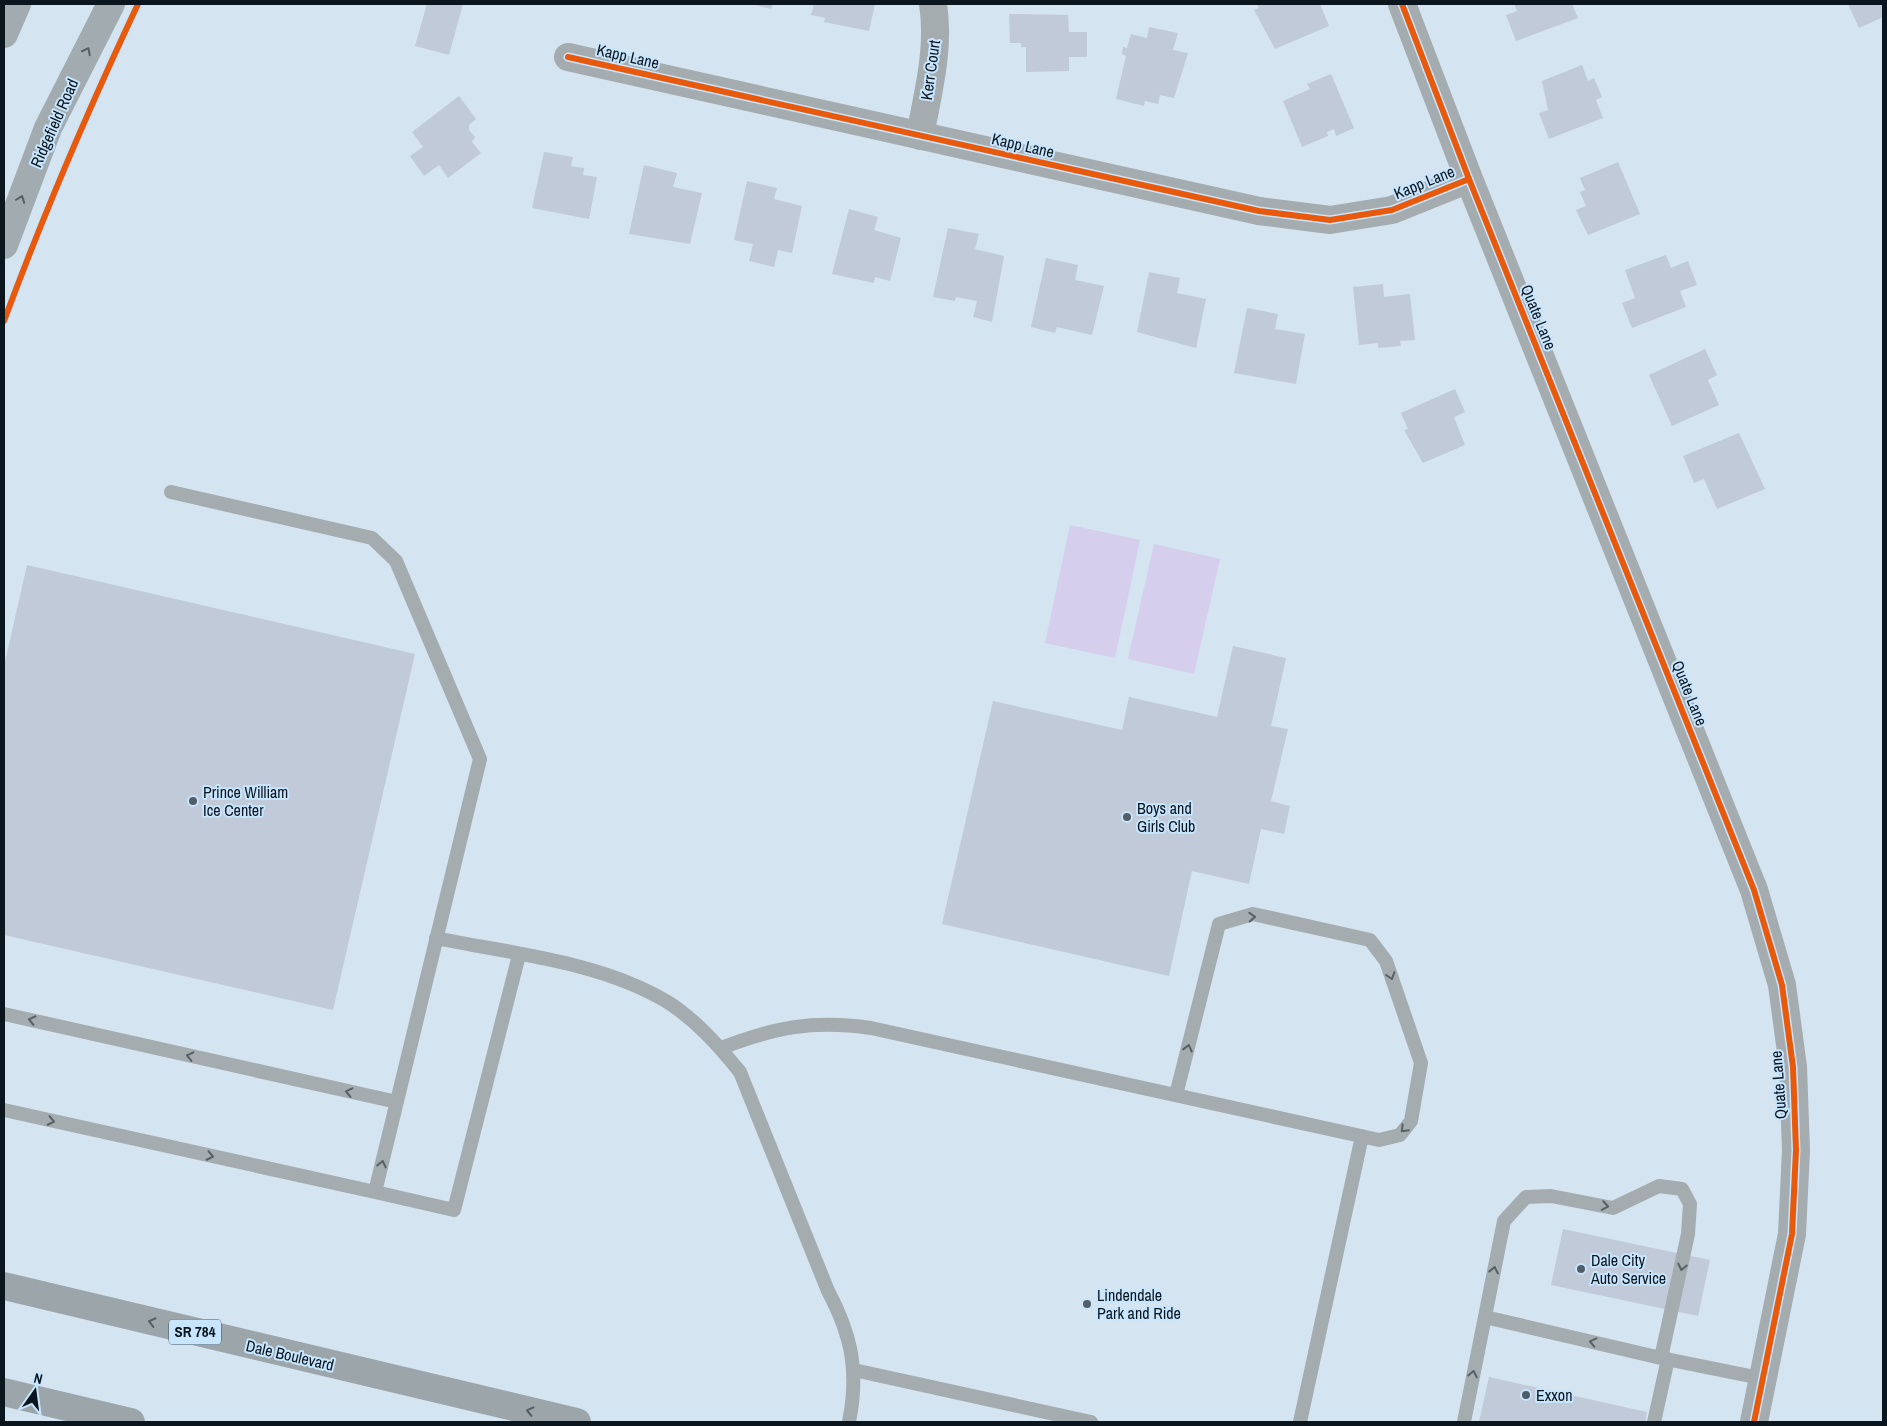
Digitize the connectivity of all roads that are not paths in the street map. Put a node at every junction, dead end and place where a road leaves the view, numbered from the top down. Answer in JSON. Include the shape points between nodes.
{"nodes":[{"id":1,"x":17,"y":4,"type":"edge"},
{"id":2,"x":111,"y":4,"type":"edge"},
{"id":3,"x":932,"y":4,"type":"edge"},
{"id":4,"x":1402,"y":4,"type":"edge"},
{"id":5,"x":4,"y":34,"type":"edge"},
{"id":6,"x":568,"y":57,"type":"dead end"},
{"id":7,"x":920,"y":136,"type":"junction"},
{"id":8,"x":1469,"y":179,"type":"junction"},
{"id":9,"x":4,"y":245,"type":"edge"},
{"id":10,"x":171,"y":492,"type":"dead end"},
{"id":11,"x":436,"y":938,"type":"junction"},
{"id":12,"x":519,"y":955,"type":"junction"},
{"id":13,"x":4,"y":1014,"type":"edge"},
{"id":14,"x":721,"y":1048,"type":"junction"},
{"id":15,"x":1176,"y":1095,"type":"junction"},
{"id":16,"x":396,"y":1102,"type":"junction"},
{"id":17,"x":4,"y":1110,"type":"edge"},
{"id":18,"x":1362,"y":1136,"type":"junction"},
{"id":19,"x":375,"y":1192,"type":"junction"},
{"id":20,"x":4,"y":1286,"type":"edge"},
{"id":21,"x":1485,"y":1318,"type":"junction"},
{"id":22,"x":1665,"y":1358,"type":"junction"},
{"id":23,"x":854,"y":1370,"type":"junction"},
{"id":24,"x":1764,"y":1380,"type":"junction"},
{"id":25,"x":4,"y":1392,"type":"edge"},
{"id":26,"x":131,"y":1422,"type":"edge"},
{"id":27,"x":577,"y":1422,"type":"edge"},
{"id":28,"x":849,"y":1422,"type":"edge"},
{"id":29,"x":1091,"y":1422,"type":"edge"},
{"id":30,"x":1300,"y":1422,"type":"edge"},
{"id":31,"x":1464,"y":1422,"type":"edge"},
{"id":32,"x":1654,"y":1422,"type":"edge"},
{"id":33,"x":1754,"y":1422,"type":"edge"}],
"edges":[{"from":1,"to":5,"type":"main road"},
{"from":9,"to":2,"type":"main road","name":"Ridgefield Road","one_way":true,"via":[[48,128]]},
{"from":3,"to":7,"type":"street","name":"Kerr Court","via":[[934,54]]},
{"from":4,"to":8,"type":"street","name":"Quate Lane"},
{"from":6,"to":7,"type":"street","name":"Kapp Lane"},
{"from":7,"to":8,"type":"street","name":"Kapp Lane","via":[[1259,211],[1330,220],[1392,210]]},
{"from":8,"to":24,"type":"street","name":"Quate Lane","via":[[1754,890],[1782,985],[1793,1067],[1796,1150],[1792,1234]]},
{"from":10,"to":11,"type":"lane","via":[[372,538],[396,561],[480,759]]},
{"from":11,"to":12,"type":"lane"},
{"from":11,"to":16,"type":"lane"},
{"from":12,"to":14,"type":"lane","via":[[591,969],[626,981],[667,1002]]},
{"from":12,"to":19,"type":"lane","via":[[454,1210]]},
{"from":16,"to":13,"type":"lane","one_way":true},
{"from":14,"to":15,"type":"lane","via":[[769,1031],[802,1025],[846,1024]]},
{"from":14,"to":23,"type":"lane","via":[[740,1072],[828,1291],[842,1316]]},
{"from":15,"to":18,"type":"lane"},
{"from":15,"to":18,"type":"lane","one_way":true,"via":[[1219,924],[1253,914],[1370,940],[1386,962],[1421,1063],[1411,1121],[1400,1134],[1379,1140]]},
{"from":19,"to":16,"type":"lane","one_way":true},
{"from":17,"to":19,"type":"lane","one_way":true},
{"from":18,"to":30,"type":"lane"},
{"from":27,"to":20,"type":"main road","name":"Dale Boulevard","number":"SR 784","one_way":true},
{"from":22,"to":21,"type":"lane","one_way":true},
{"from":21,"to":22,"type":"lane","one_way":true,"via":[[1504,1221],[1526,1197],[1550,1196],[1613,1208],[1659,1186],[1682,1190],[1690,1204],[1688,1234]]},
{"from":31,"to":21,"type":"lane","one_way":true},
{"from":22,"to":24,"type":"lane"},
{"from":22,"to":32,"type":"lane"},
{"from":23,"to":28,"type":"lane"},
{"from":23,"to":29,"type":"lane"},
{"from":24,"to":33,"type":"street","name":"Quate Lane"},
{"from":25,"to":26,"type":"main road"}]}
